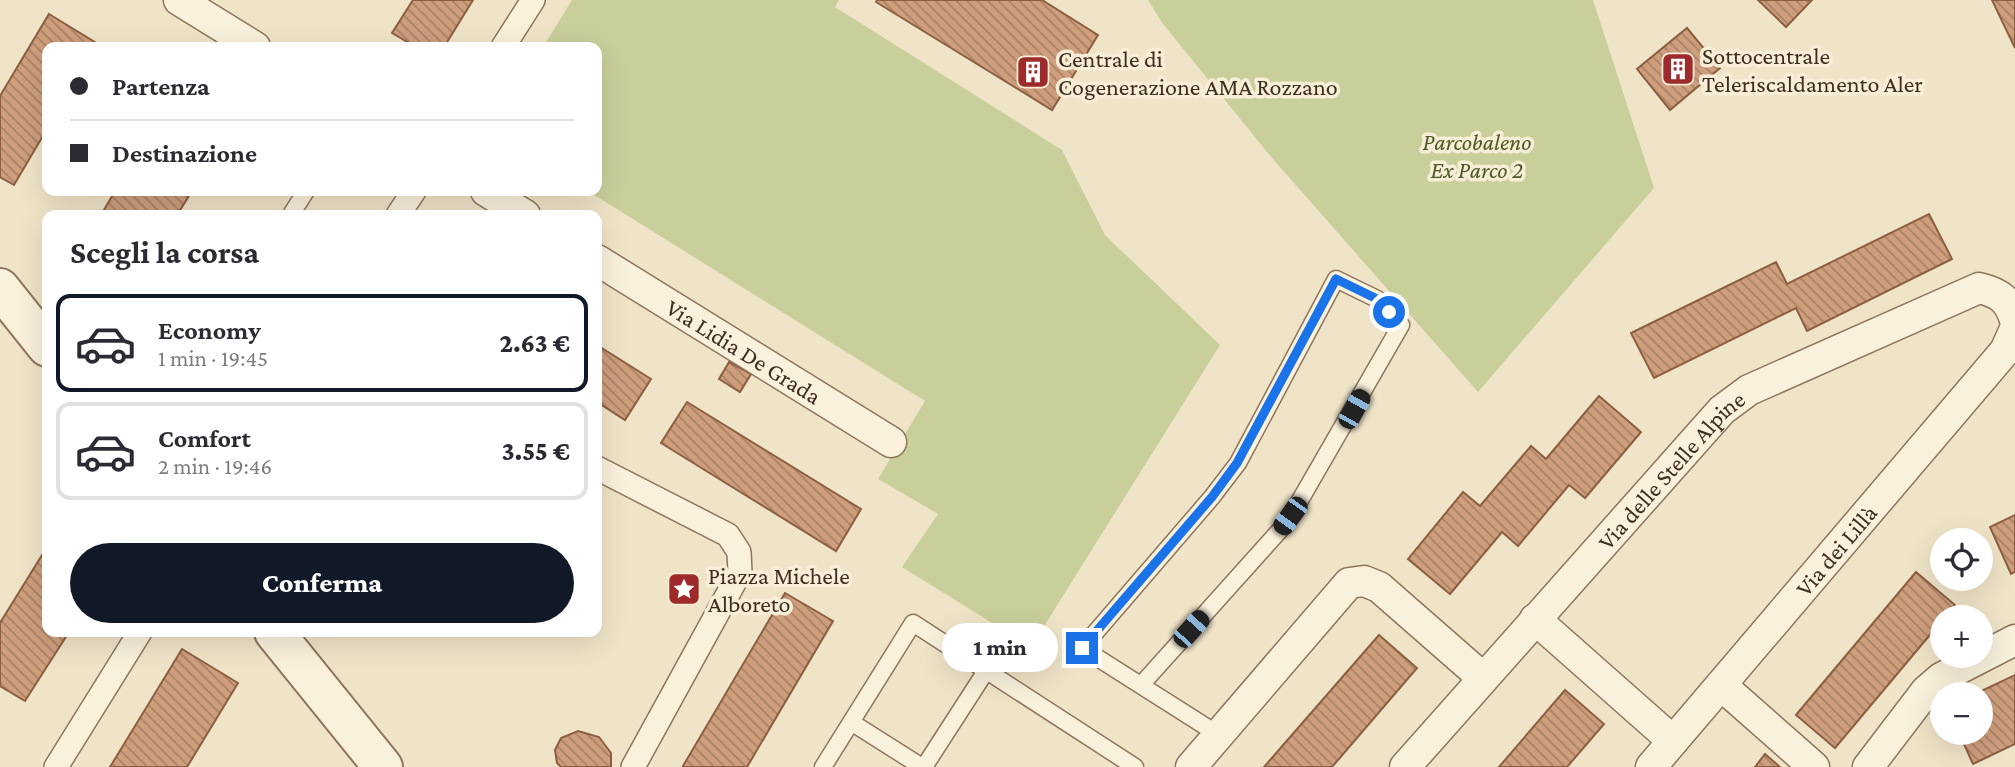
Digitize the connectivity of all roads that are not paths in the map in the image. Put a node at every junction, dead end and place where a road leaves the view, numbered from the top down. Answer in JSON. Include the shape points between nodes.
{"nodes":[{"id":1,"x":179,"y":0,"type":"edge"},
{"id":2,"x":533,"y":0,"type":"edge"},
{"id":3,"x":247,"y":42,"type":"edge"},
{"id":4,"x":506,"y":42,"type":"edge"},
{"id":5,"x":494,"y":196,"type":"edge"},
{"id":6,"x":517,"y":210,"type":"edge"},
{"id":7,"x":602,"y":263,"type":"edge"},
{"id":8,"x":0,"y":288,"type":"edge"},
{"id":9,"x":2013,"y":318,"type":"edge"},
{"id":10,"x":42,"y":341,"type":"edge"},
{"id":11,"x":891,"y":442,"type":"dead end"},
{"id":12,"x":602,"y":471,"type":"edge"},
{"id":13,"x":1535,"y":619,"type":"junction"},
{"id":14,"x":137,"y":637,"type":"edge"},
{"id":15,"x":278,"y":637,"type":"edge"},
{"id":16,"x":2015,"y":640,"type":"edge"},
{"id":17,"x":986,"y":671,"type":"junction"},
{"id":18,"x":1483,"y":678,"type":"junction"},
{"id":19,"x":1141,"y":685,"type":"junction"},
{"id":20,"x":1721,"y":685,"type":"junction"},
{"id":21,"x":851,"y":722,"type":"junction"},
{"id":22,"x":1219,"y":735,"type":"junction"},
{"id":23,"x":1673,"y":741,"type":"junction"},
{"id":24,"x":56,"y":767,"type":"edge"},
{"id":25,"x":383,"y":767,"type":"edge"},
{"id":26,"x":634,"y":767,"type":"edge"},
{"id":27,"x":823,"y":767,"type":"edge"},
{"id":28,"x":923,"y":767,"type":"edge"},
{"id":29,"x":1135,"y":767,"type":"edge"},
{"id":30,"x":1191,"y":767,"type":"edge"},
{"id":31,"x":1405,"y":767,"type":"edge"},
{"id":32,"x":1651,"y":767,"type":"edge"},
{"id":33,"x":1814,"y":767,"type":"edge"},
{"id":34,"x":1868,"y":767,"type":"edge"}],
"edges":[{"from":1,"to":3,"type":"street"},
{"from":2,"to":4,"type":"street"},
{"from":5,"to":6,"type":"street"},
{"from":7,"to":11,"type":"street","name":"Via Lidia De Grada"},
{"from":8,"to":10,"type":"street"},
{"from":9,"to":13,"type":"street","name":"Via delle Stelle Alpine","via":[[1997,292],[1979,288],[1749,390],[1722,410]]},
{"from":9,"to":20,"type":"street","name":"Via dei Lillà","via":[[2006,351]]},
{"from":12,"to":26,"type":"street","via":[[728,535],[739,552],[740,572]]},
{"from":13,"to":18,"type":"street","name":"Via delle Stelle Alpine"},
{"from":13,"to":23,"type":"street"},
{"from":14,"to":24,"type":"street"},
{"from":15,"to":25,"type":"street"},
{"from":16,"to":34,"type":"street","via":[[1941,678]]},
{"from":17,"to":21,"type":"lane","via":[[913,624]]},
{"from":17,"to":28,"type":"lane"},
{"from":17,"to":29,"type":"lane"},
{"from":18,"to":22,"type":"street","via":[[1379,587],[1364,581],[1349,583]]},
{"from":18,"to":31,"type":"street","name":"Via delle Stelle Alpine"},
{"from":19,"to":19,"type":"lane","via":[[1082,648],[1237,463],[1336,279],[1377,299],[1401,326],[1300,502]]},
{"from":19,"to":22,"type":"lane"},
{"from":20,"to":23,"type":"street","name":"Via dei Lillà"},
{"from":20,"to":33,"type":"street"},
{"from":21,"to":27,"type":"lane"},
{"from":21,"to":28,"type":"lane"},
{"from":22,"to":30,"type":"street"},
{"from":23,"to":32,"type":"street","name":"Via dei Lillà"}]}
